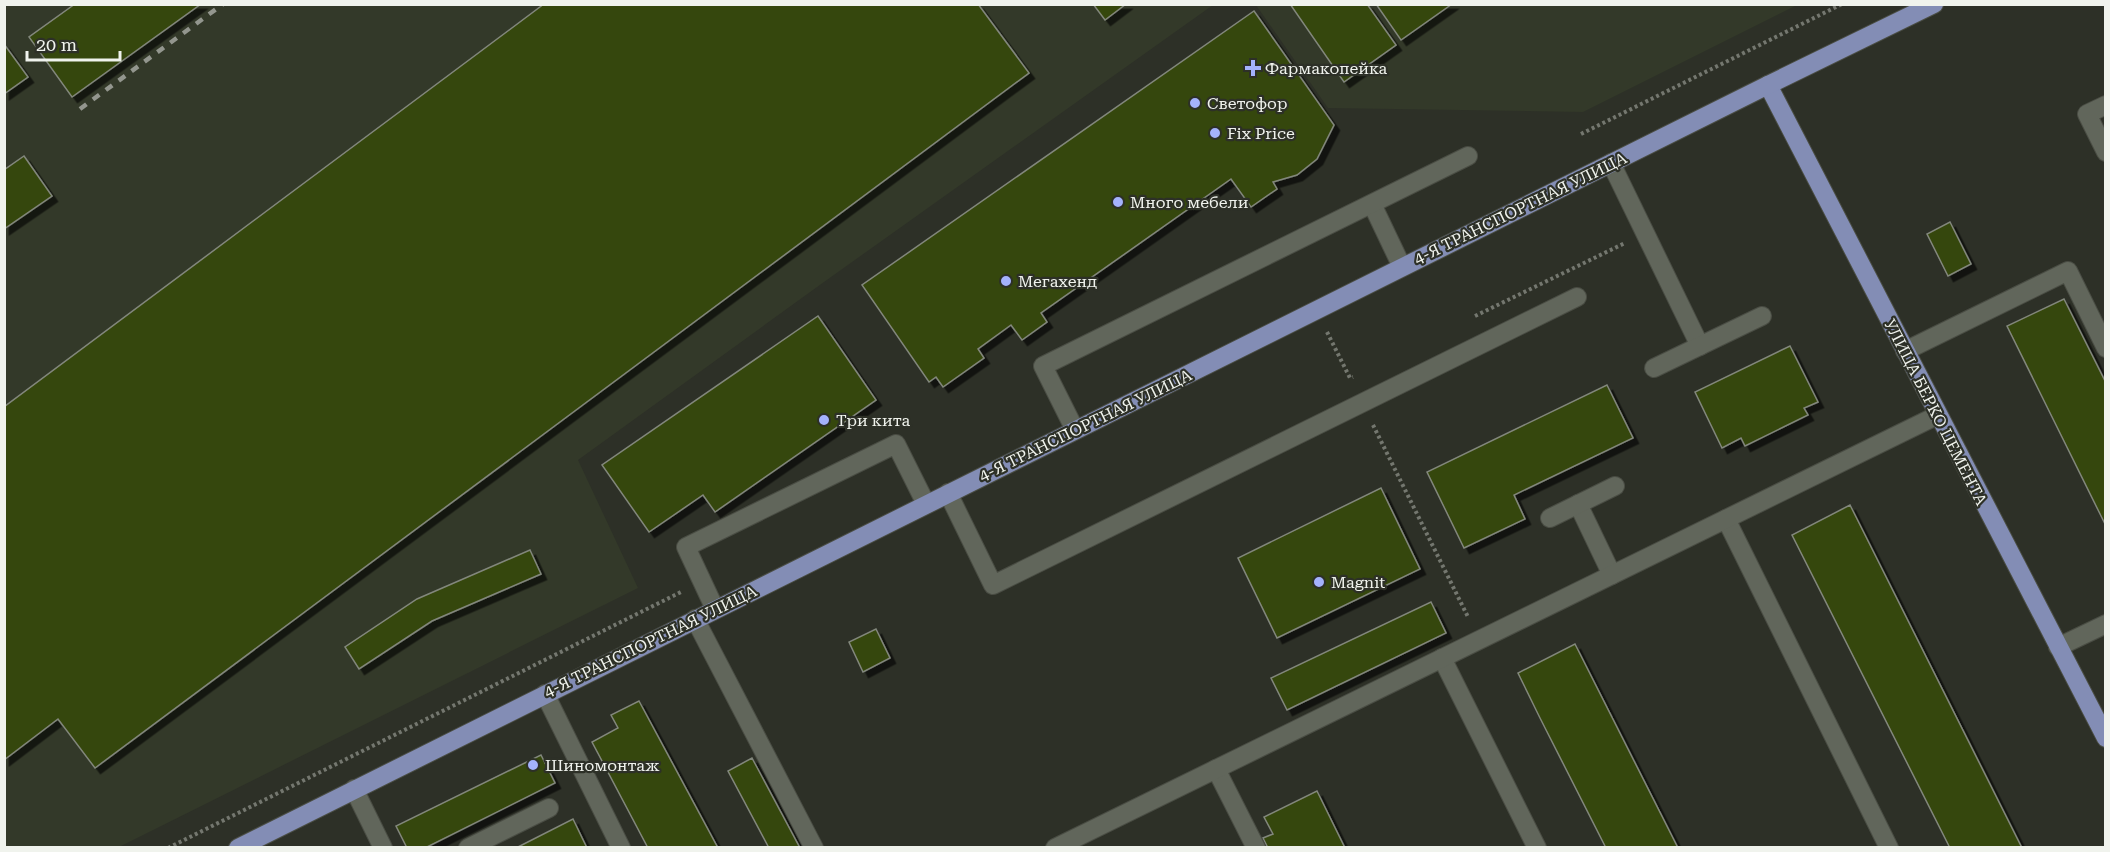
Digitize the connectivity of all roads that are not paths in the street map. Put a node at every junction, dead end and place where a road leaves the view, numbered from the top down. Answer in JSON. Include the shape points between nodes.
{"nodes":[{"id":1,"x":1934,"y":4,"type":"edge"},
{"id":2,"x":1768,"y":85,"type":"junction"},
{"id":3,"x":2106,"y":105,"type":"edge"},
{"id":4,"x":2106,"y":152,"type":"edge"},
{"id":5,"x":1468,"y":156,"type":"dead end"},
{"id":6,"x":1611,"y":163,"type":"junction"},
{"id":7,"x":1372,"y":204,"type":"junction"},
{"id":8,"x":1402,"y":267,"type":"junction"},
{"id":9,"x":1577,"y":297,"type":"dead end"},
{"id":10,"x":1762,"y":316,"type":"dead end"},
{"id":11,"x":1700,"y":346,"type":"junction"},
{"id":12,"x":2106,"y":348,"type":"edge"},
{"id":13,"x":1905,"y":351,"type":"junction"},
{"id":14,"x":1653,"y":368,"type":"dead end"},
{"id":15,"x":1938,"y":415,"type":"junction"},
{"id":16,"x":1074,"y":430,"type":"junction"},
{"id":17,"x":1615,"y":486,"type":"dead end"},
{"id":18,"x":948,"y":493,"type":"junction"},
{"id":19,"x":926,"y":504,"type":"junction"},
{"id":20,"x":1578,"y":504,"type":"junction"},
{"id":21,"x":1550,"y":518,"type":"dead end"},
{"id":22,"x":1726,"y":519,"type":"junction"},
{"id":23,"x":1612,"y":575,"type":"junction"},
{"id":24,"x":716,"y":609,"type":"junction"},
{"id":25,"x":695,"y":619,"type":"junction"},
{"id":26,"x":2106,"y":624,"type":"edge"},
{"id":27,"x":2058,"y":647,"type":"junction"},
{"id":28,"x":1442,"y":658,"type":"junction"},
{"id":29,"x":545,"y":693,"type":"junction"},
{"id":30,"x":2106,"y":738,"type":"edge"},
{"id":31,"x":1216,"y":769,"type":"junction"},
{"id":32,"x":354,"y":789,"type":"junction"},
{"id":33,"x":549,"y":808,"type":"dead end"},
{"id":34,"x":238,"y":848,"type":"edge"},
{"id":35,"x":383,"y":848,"type":"edge"},
{"id":36,"x":468,"y":848,"type":"edge"},
{"id":37,"x":621,"y":848,"type":"edge"},
{"id":38,"x":814,"y":848,"type":"edge"},
{"id":39,"x":1055,"y":848,"type":"edge"},
{"id":40,"x":1256,"y":848,"type":"edge"},
{"id":41,"x":1537,"y":848,"type":"edge"},
{"id":42,"x":1889,"y":848,"type":"edge"}],
"edges":[{"from":1,"to":2,"type":"main road","name":"4-Я ТРАНСПОРТНАЯ УЛИЦА"},
{"from":2,"to":6,"type":"main road","name":"4-Я ТРАНСПОРТНАЯ УЛИЦА"},
{"from":2,"to":13,"type":"main road","name":"УЛИЦА БЕРКО ЦЕМЕНТА"},
{"from":3,"to":4,"type":"street","via":[[2087,114]]},
{"from":5,"to":7,"type":"street"},
{"from":6,"to":8,"type":"main road","name":"4-Я ТРАНСПОРТНАЯ УЛИЦА"},
{"from":6,"to":11,"type":"street"},
{"from":7,"to":8,"type":"street"},
{"from":7,"to":16,"type":"street","via":[[1043,366]]},
{"from":8,"to":16,"type":"main road","name":"4-Я ТРАНСПОРТНАЯ УЛИЦА"},
{"from":9,"to":18,"type":"street","via":[[993,585]]},
{"from":10,"to":11,"type":"street"},
{"from":11,"to":14,"type":"street"},
{"from":12,"to":13,"type":"street","via":[[2068,271]]},
{"from":13,"to":15,"type":"main road","name":"УЛИЦА БЕРКО ЦЕМЕНТА"},
{"from":15,"to":22,"type":"street"},
{"from":15,"to":27,"type":"main road","name":"УЛИЦА БЕРКО ЦЕМЕНТА"},
{"from":16,"to":18,"type":"main road","name":"4-Я ТРАНСПОРТНАЯ УЛИЦА"},
{"from":17,"to":20,"type":"street"},
{"from":18,"to":19,"type":"main road","name":"4-Я ТРАНСПОРТНАЯ УЛИЦА"},
{"from":19,"to":24,"type":"main road","name":"4-Я ТРАНСПОРТНАЯ УЛИЦА"},
{"from":19,"to":24,"type":"street","via":[[896,444],[686,548]]},
{"from":20,"to":21,"type":"street"},
{"from":20,"to":23,"type":"street"},
{"from":22,"to":23,"type":"street"},
{"from":22,"to":42,"type":"street"},
{"from":23,"to":28,"type":"street"},
{"from":24,"to":25,"type":"main road","name":"4-Я ТРАНСПОРТНАЯ УЛИЦА"},
{"from":25,"to":29,"type":"main road","name":"4-Я ТРАНСПОРТНАЯ УЛИЦА"},
{"from":25,"to":38,"type":"street"},
{"from":26,"to":27,"type":"street"},
{"from":27,"to":30,"type":"main road","name":"УЛИЦА БЕРКО ЦЕМЕНТА"},
{"from":28,"to":31,"type":"street"},
{"from":28,"to":41,"type":"street"},
{"from":29,"to":32,"type":"main road","name":"4-Я ТРАНСПОРТНАЯ УЛИЦА"},
{"from":29,"to":37,"type":"street"},
{"from":31,"to":39,"type":"street"},
{"from":31,"to":40,"type":"street"},
{"from":32,"to":34,"type":"main road","name":"4-Я ТРАНСПОРТНАЯ УЛИЦА"},
{"from":32,"to":35,"type":"street"},
{"from":33,"to":36,"type":"street"}]}
